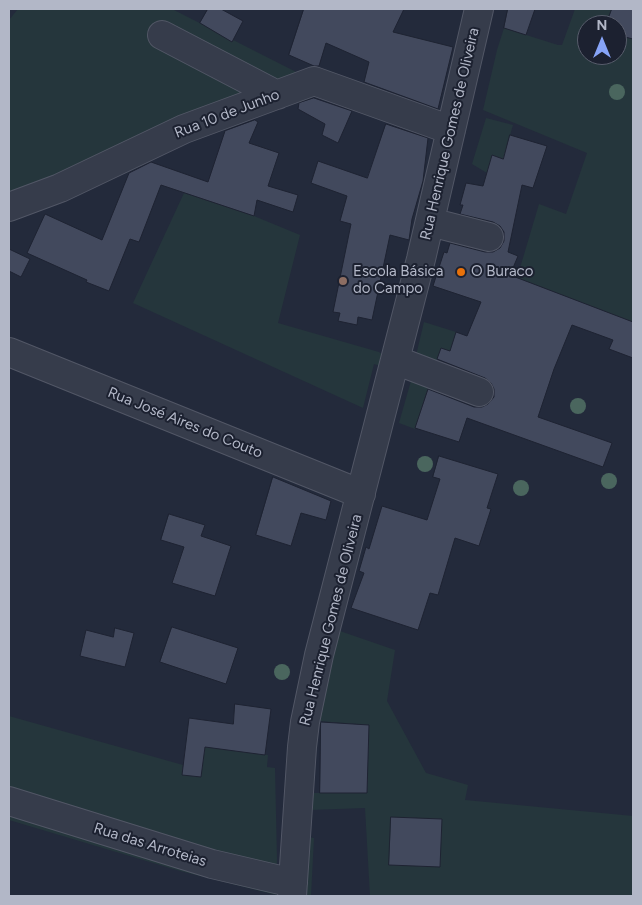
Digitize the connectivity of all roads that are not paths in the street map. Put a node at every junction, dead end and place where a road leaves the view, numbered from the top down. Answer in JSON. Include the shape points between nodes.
{"nodes":[{"id":1,"x":479,"y":9,"type":"edge"},
{"id":2,"x":162,"y":35,"type":"dead end"},
{"id":3,"x":277,"y":95,"type":"junction"},
{"id":4,"x":451,"y":130,"type":"junction"},
{"id":5,"x":9,"y":206,"type":"edge"},
{"id":6,"x":430,"y":222,"type":"junction"},
{"id":7,"x":489,"y":237,"type":"dead end"},
{"id":8,"x":9,"y":352,"type":"edge"},
{"id":9,"x":396,"y":360,"type":"junction"},
{"id":10,"x":479,"y":392,"type":"dead end"},
{"id":11,"x":361,"y":494,"type":"junction"},
{"id":12,"x":9,"y":801,"type":"edge"},
{"id":13,"x":293,"y":890,"type":"edge"}],
"edges":[{"from":1,"to":4,"type":"street","name":"Rua Henrique Gomes de Oliveira"},
{"from":2,"to":3,"type":"street"},
{"from":3,"to":4,"type":"street","name":"Rua 10 de Junho","via":[[314,81]]},
{"from":3,"to":5,"type":"street","name":"Rua 10 de Junho","via":[[184,129],[60,188]]},
{"from":4,"to":6,"type":"street","name":"Rua Henrique Gomes de Oliveira"},
{"from":6,"to":7,"type":"street"},
{"from":6,"to":9,"type":"street","name":"Rua Henrique Gomes de Oliveira"},
{"from":8,"to":11,"type":"street","name":"Rua José Aires do Couto"},
{"from":9,"to":10,"type":"street"},
{"from":9,"to":11,"type":"street","name":"Rua Henrique Gomes de Oliveira"},
{"from":11,"to":13,"type":"street","name":"Rua Henrique Gomes de Oliveira","via":[[305,722]]},
{"from":12,"to":13,"type":"street","name":"Rua das Arroteias"}]}
